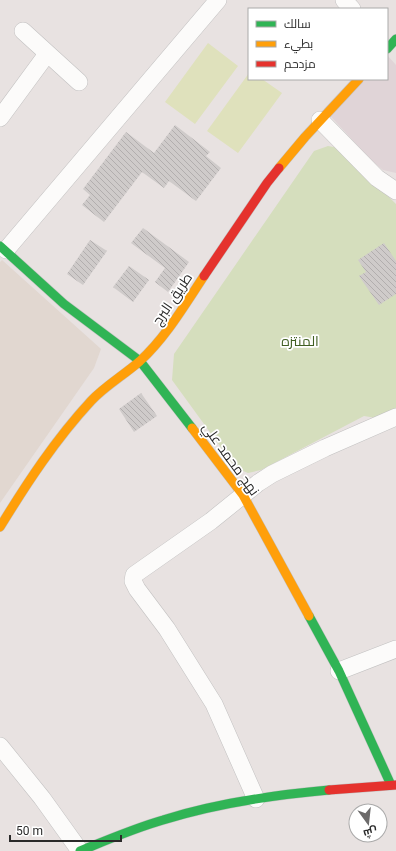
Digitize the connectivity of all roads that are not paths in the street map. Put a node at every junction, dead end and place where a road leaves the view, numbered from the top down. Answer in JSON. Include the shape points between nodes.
{"nodes":[{"id":1,"x":218,"y":0,"type":"edge"},
{"id":2,"x":344,"y":0,"type":"edge"},
{"id":3,"x":351,"y":8,"type":"edge"},
{"id":4,"x":23,"y":31,"type":"dead end"},
{"id":5,"x":396,"y":39,"type":"edge"},
{"id":6,"x":388,"y":48,"type":"edge"},
{"id":7,"x":47,"y":54,"type":"junction"},
{"id":8,"x":358,"y":80,"type":"edge"},
{"id":9,"x":79,"y":82,"type":"dead end"},
{"id":10,"x":0,"y":118,"type":"edge"},
{"id":11,"x":320,"y":120,"type":"junction"},
{"id":12,"x":396,"y":191,"type":"edge"},
{"id":13,"x":3,"y":248,"type":"edge"},
{"id":14,"x":140,"y":361,"type":"junction"},
{"id":15,"x":396,"y":417,"type":"edge"},
{"id":16,"x":243,"y":495,"type":"junction"},
{"id":17,"x":0,"y":527,"type":"edge"},
{"id":18,"x":396,"y":649,"type":"edge"},
{"id":19,"x":339,"y":671,"type":"junction"},
{"id":20,"x":0,"y":746,"type":"edge"},
{"id":21,"x":393,"y":785,"type":"edge"},
{"id":22,"x":256,"y":799,"type":"junction"},
{"id":23,"x":80,"y":851,"type":"edge"}],
"edges":[{"from":1,"to":13,"type":"street"},
{"from":2,"to":3,"type":"street"},
{"from":4,"to":7,"type":"street"},
{"from":5,"to":6,"type":"street"},
{"from":7,"to":9,"type":"street"},
{"from":7,"to":10,"type":"street"},
{"from":8,"to":11,"type":"street","name":"طريق البرج"},
{"from":11,"to":12,"type":"street","via":[[377,178]]},
{"from":11,"to":14,"type":"street","name":"طريق البرج","via":[[267,183],[170,327]]},
{"from":13,"to":14,"type":"street","name":"نهج محمد علي","via":[[64,304]]},
{"from":14,"to":16,"type":"street","name":"نهج محمد علي"},
{"from":14,"to":17,"type":"street","name":"طريق البرج","via":[[96,396],[78,416],[32,474]]},
{"from":15,"to":16,"type":"street","via":[[291,464]]},
{"from":16,"to":19,"type":"street","name":"نهج محمد علي"},
{"from":16,"to":22,"type":"street","via":[[211,521],[139,570],[133,581],[214,704]]},
{"from":18,"to":19,"type":"street"},
{"from":19,"to":21,"type":"street","name":"نهج محمد علي"},
{"from":20,"to":23,"type":"street"},
{"from":21,"to":22,"type":"street"},
{"from":22,"to":23,"type":"street","via":[[160,821]]}]}
